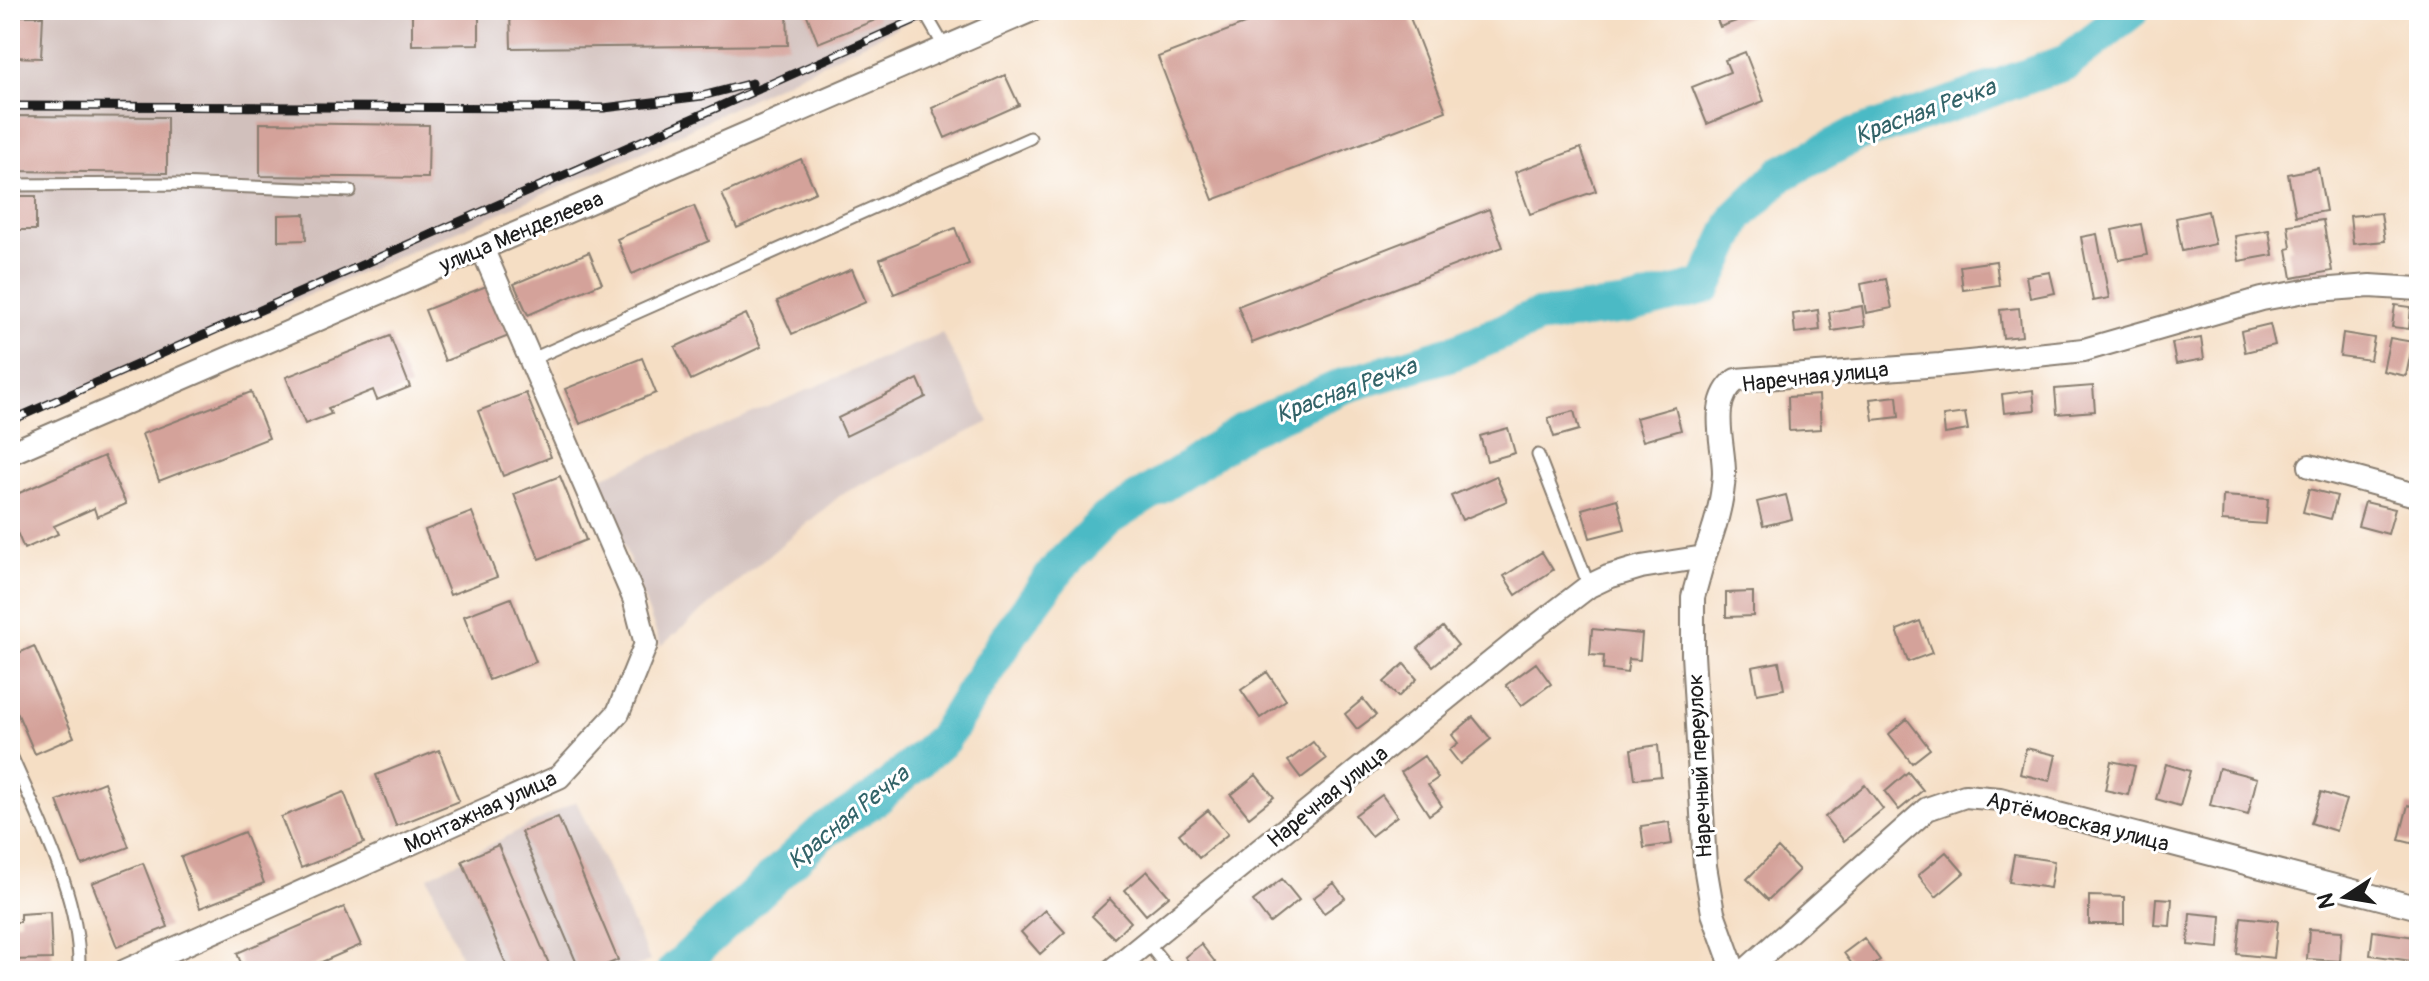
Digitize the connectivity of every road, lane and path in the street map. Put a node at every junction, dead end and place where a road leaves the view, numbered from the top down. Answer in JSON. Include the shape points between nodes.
{"nodes":[{"id":1,"x":923,"y":10,"type":"edge"},
{"id":2,"x":1032,"y":10,"type":"edge"},
{"id":3,"x":945,"y":48,"type":"junction"},
{"id":4,"x":1030,"y":138,"type":"dead end"},
{"id":5,"x":10,"y":185,"type":"edge"},
{"id":6,"x":350,"y":191,"type":"dead end"},
{"id":7,"x":482,"y":248,"type":"junction"},
{"id":8,"x":2419,"y":289,"type":"edge"},
{"id":9,"x":530,"y":360,"type":"junction"},
{"id":10,"x":10,"y":453,"type":"edge"},
{"id":11,"x":1538,"y":455,"type":"dead end"},
{"id":12,"x":2310,"y":466,"type":"dead end"},
{"id":13,"x":2419,"y":496,"type":"edge"},
{"id":14,"x":1704,"y":557,"type":"junction"},
{"id":15,"x":1589,"y":586,"type":"junction"},
{"id":16,"x":10,"y":753,"type":"edge"},
{"id":17,"x":2419,"y":908,"type":"edge"},
{"id":18,"x":1146,"y":941,"type":"junction"},
{"id":19,"x":79,"y":971,"type":"edge"},
{"id":20,"x":125,"y":971,"type":"edge"},
{"id":21,"x":1111,"y":971,"type":"edge"},
{"id":22,"x":1170,"y":971,"type":"edge"},
{"id":23,"x":1734,"y":971,"type":"edge"},
{"id":24,"x":1745,"y":971,"type":"edge"}],
"edges":[{"from":1,"to":3,"type":"lane"},
{"from":2,"to":3,"type":"street","name":"улица Менделеева"},
{"from":3,"to":7,"type":"street","name":"улица Менделеева"},
{"from":4,"to":9,"type":"lane"},
{"from":5,"to":6,"type":"lane"},
{"from":7,"to":9,"type":"street","name":"Монтажная улица"},
{"from":7,"to":10,"type":"street","name":"улица Менделеева"},
{"from":8,"to":14,"type":"street","name":"Наречная улица","via":[[2370,286],[2291,293],[2084,350],[1736,380],[1726,388],[1719,410],[1724,474],[1718,521]]},
{"from":9,"to":20,"type":"street","name":"Монтажная улица","via":[[634,598],[646,644],[618,713],[559,777]]},
{"from":11,"to":15,"type":"lane"},
{"from":12,"to":13,"type":"street"},
{"from":14,"to":15,"type":"street","name":"Наречная улица","via":[[1641,567]]},
{"from":14,"to":23,"type":"street","name":"Наречный переулок","via":[[1693,611],[1705,866],[1713,913]]},
{"from":15,"to":18,"type":"street","name":"Наречная улица"},
{"from":16,"to":19,"type":"lane","via":[[58,862],[79,946]]},
{"from":17,"to":24,"type":"street","name":"Артёмовская улица","via":[[2000,799],[1965,796],[1927,809]]},
{"from":18,"to":21,"type":"street","name":"Наречная улица"},
{"from":18,"to":22,"type":"lane"}]}
